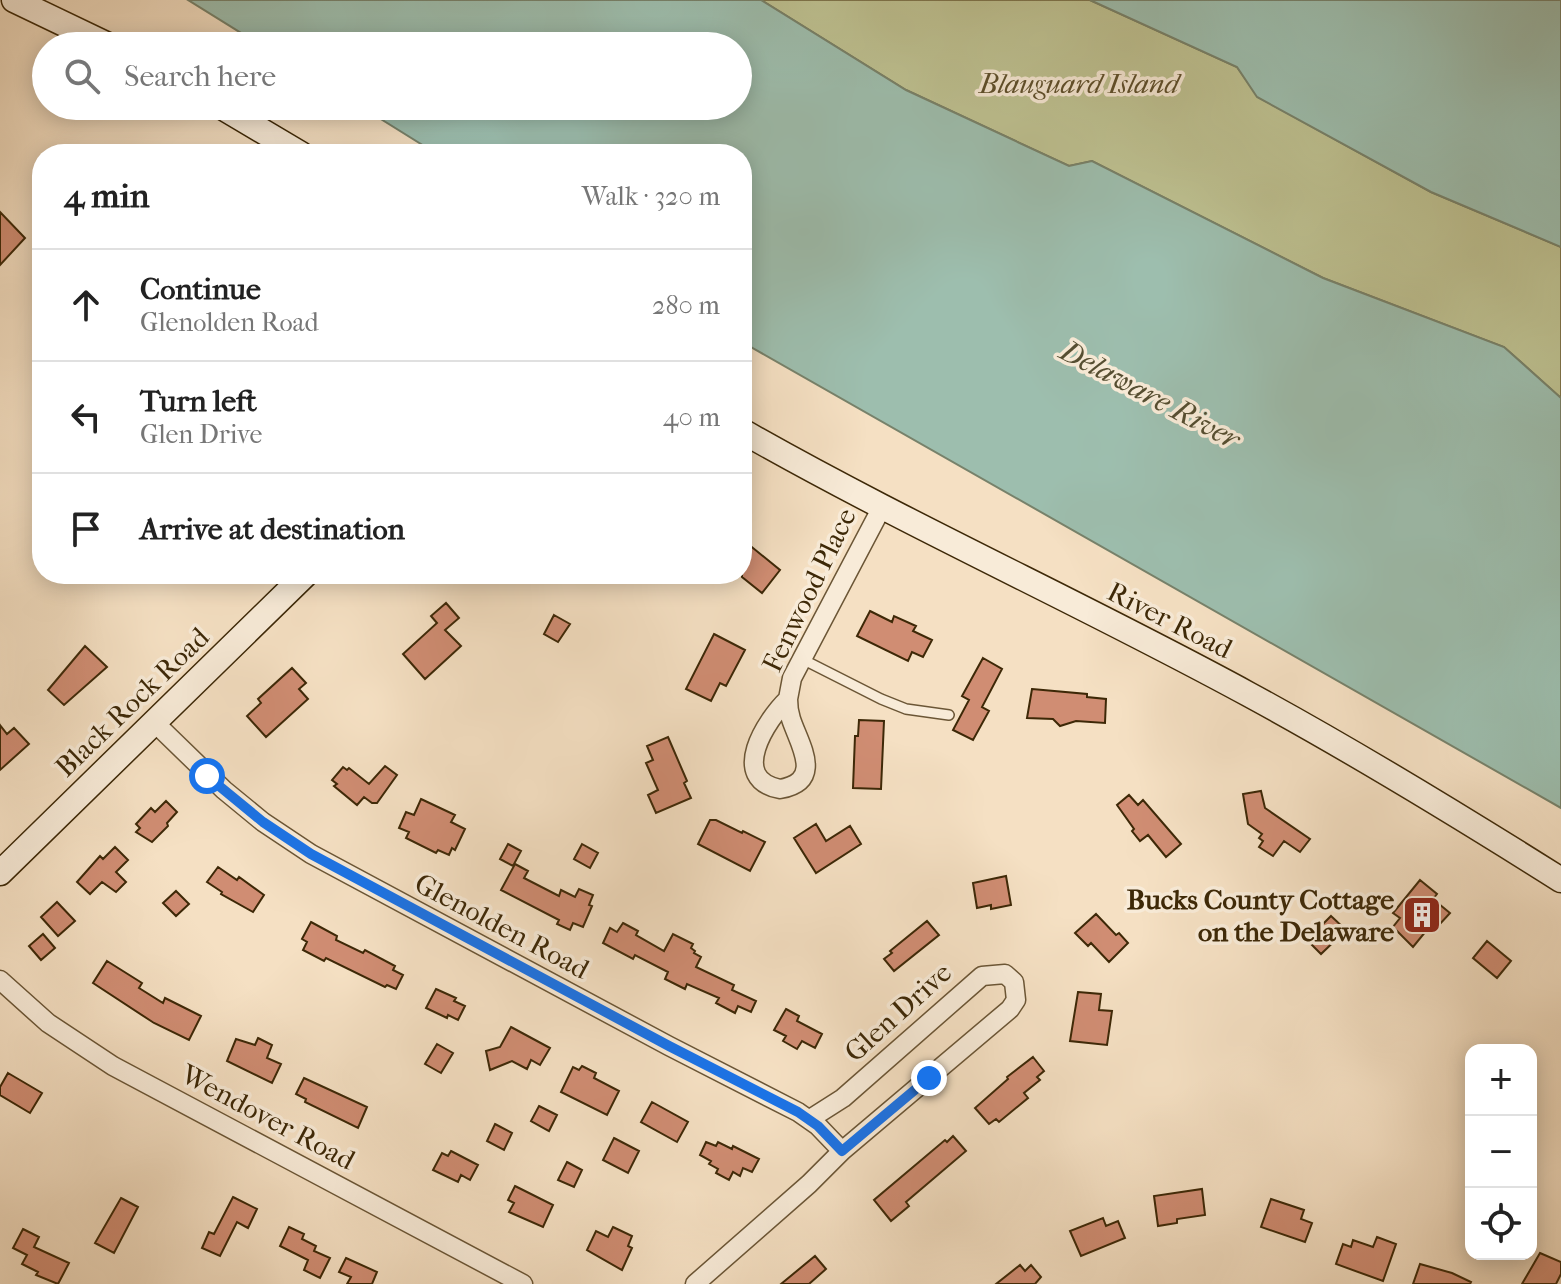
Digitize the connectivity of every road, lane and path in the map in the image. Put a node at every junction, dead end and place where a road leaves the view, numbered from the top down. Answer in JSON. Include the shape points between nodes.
{"nodes":[{"id":1,"x":14,"y":0,"type":"edge"},
{"id":2,"x":81,"y":32,"type":"edge"},
{"id":3,"x":244,"y":120,"type":"edge"},
{"id":4,"x":284,"y":144,"type":"edge"},
{"id":5,"x":752,"y":436,"type":"edge"},
{"id":6,"x":882,"y":507,"type":"junction"},
{"id":7,"x":296,"y":584,"type":"edge"},
{"id":8,"x":802,"y":659,"type":"junction"},
{"id":9,"x":788,"y":699,"type":"dead end"},
{"id":10,"x":949,"y":715,"type":"dead end"},
{"id":11,"x":154,"y":722,"type":"junction"},
{"id":12,"x":0,"y":873,"type":"edge"},
{"id":13,"x":1561,"y":880,"type":"edge"},
{"id":14,"x":0,"y":980,"type":"edge"},
{"id":15,"x":810,"y":1119,"type":"junction"},
{"id":16,"x":842,"y":1151,"type":"junction"},
{"id":17,"x":523,"y":1284,"type":"edge"},
{"id":18,"x":695,"y":1284,"type":"edge"}],
"edges":[{"from":1,"to":2,"type":"main road"},
{"from":3,"to":4,"type":"main road"},
{"from":5,"to":6,"type":"main road","name":"River Road"},
{"from":6,"to":8,"type":"street","name":"Fenwood Place"},
{"from":6,"to":13,"type":"main road","name":"River Road","via":[[1246,693],[1443,805]]},
{"from":7,"to":11,"type":"main road","name":"Black Rock Road"},
{"from":8,"to":9,"type":"street","name":"Fenwood Place"},
{"from":8,"to":10,"type":"lane","via":[[906,709]]},
{"from":11,"to":12,"type":"main road","name":"Black Rock Road"},
{"from":11,"to":15,"type":"street","name":"Glenolden Road","via":[[224,790],[311,854]]},
{"from":14,"to":17,"type":"street","name":"Wendover Road","via":[[48,1023],[113,1066]]},
{"from":15,"to":16,"type":"street","name":"Glenolden Road"},
{"from":15,"to":16,"type":"street","name":"Glen Drive","via":[[843,1098],[973,982],[990,974],[1010,977],[1017,990],[1010,1009]]},
{"from":16,"to":18,"type":"street","name":"Glen Drive"}]}
